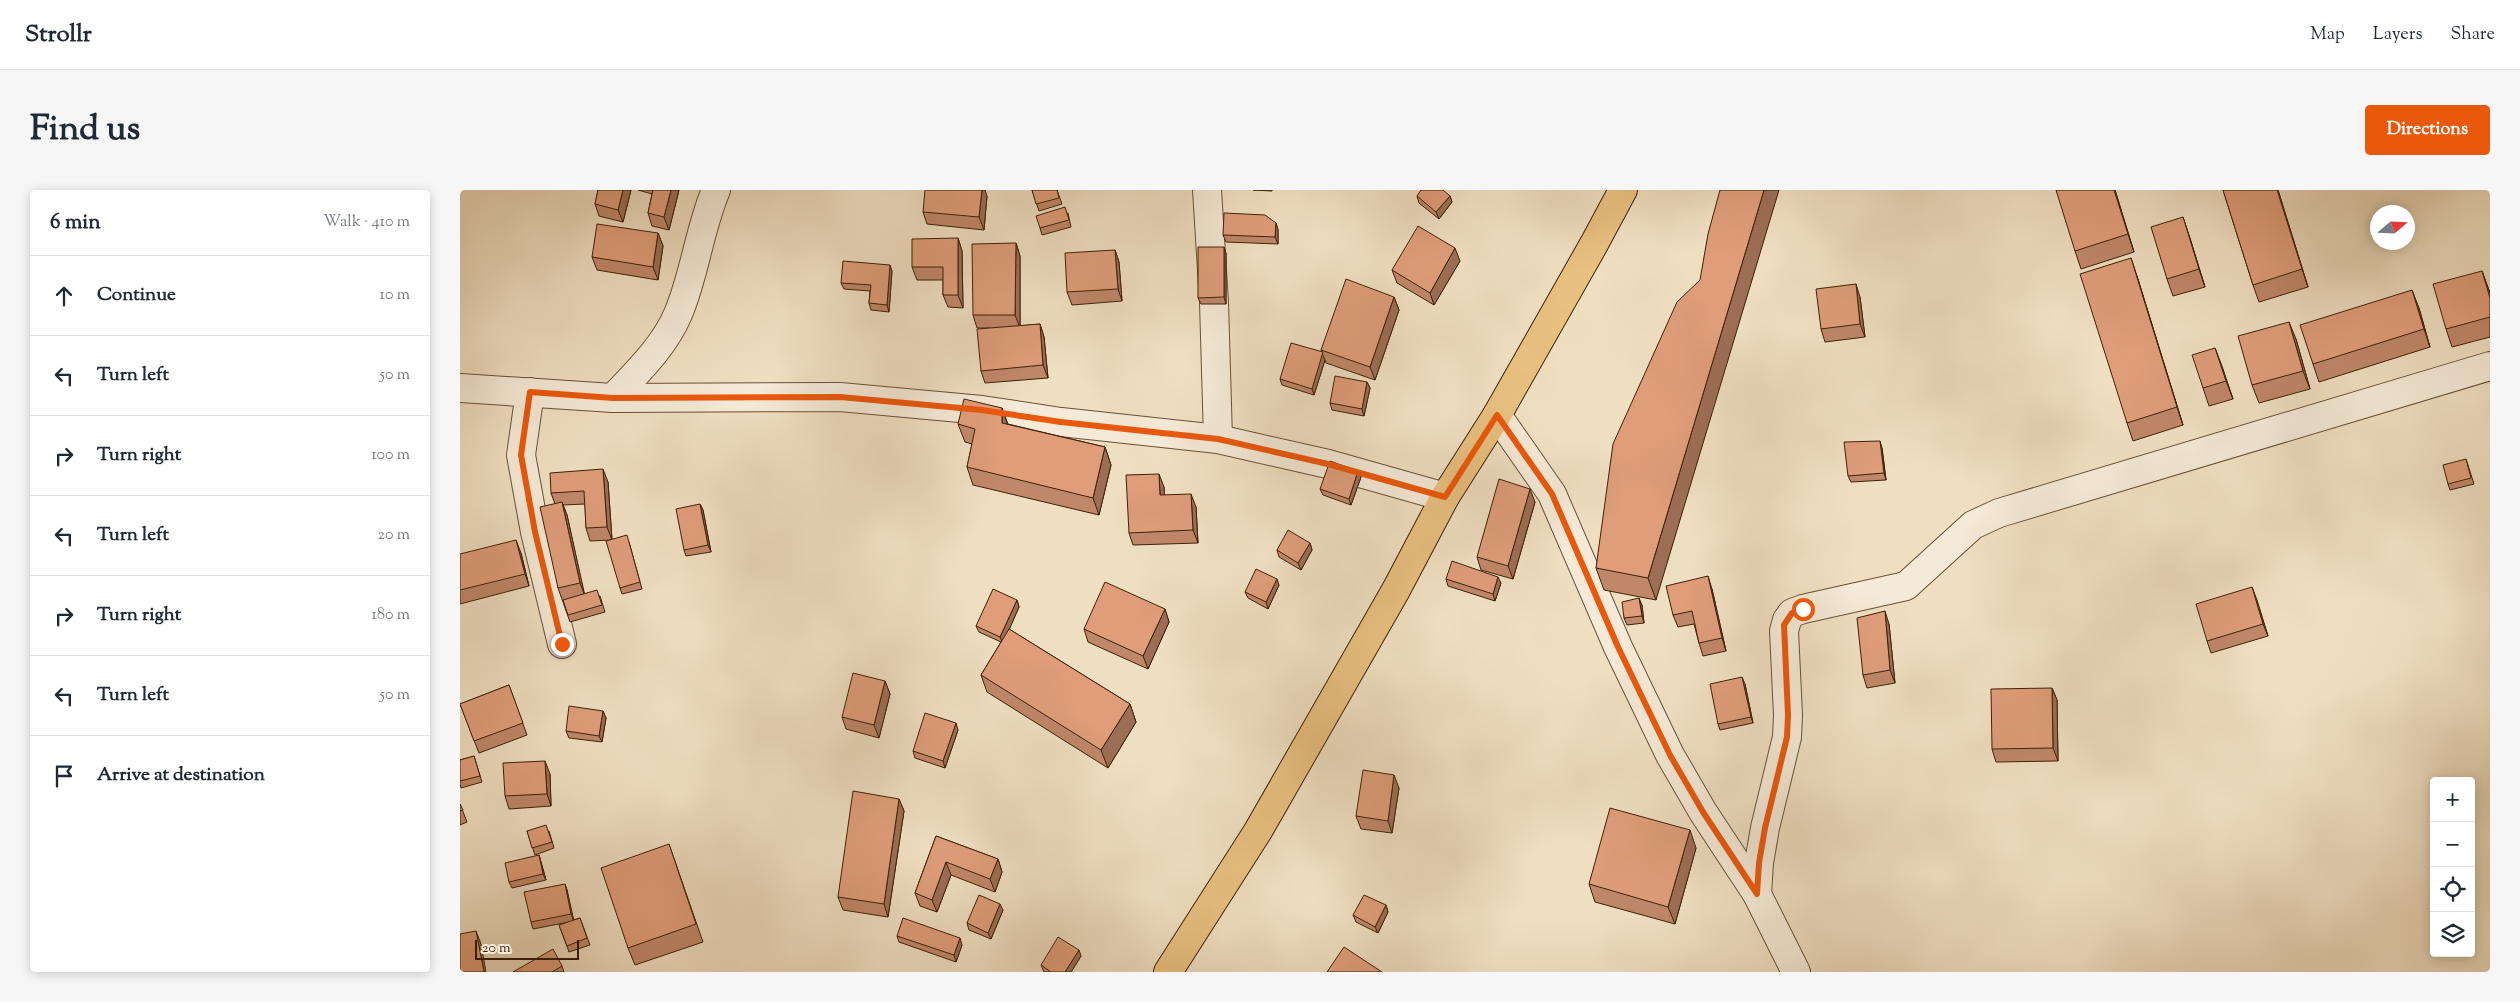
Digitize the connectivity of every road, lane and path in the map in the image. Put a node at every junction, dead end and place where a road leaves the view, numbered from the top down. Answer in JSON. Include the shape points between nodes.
{"nodes":[{"id":1,"x":716,"y":190,"type":"edge"},
{"id":2,"x":1207,"y":190,"type":"edge"},
{"id":3,"x":1623,"y":190,"type":"edge"},
{"id":4,"x":2490,"y":366,"type":"edge"},
{"id":5,"x":460,"y":388,"type":"edge"},
{"id":6,"x":530,"y":392,"type":"junction"},
{"id":7,"x":613,"y":398,"type":"junction"},
{"id":8,"x":1497,"y":415,"type":"junction"},
{"id":9,"x":1218,"y":439,"type":"junction"},
{"id":10,"x":1445,"y":497,"type":"junction"},
{"id":11,"x":562,"y":644,"type":"dead end"},
{"id":12,"x":1757,"y":894,"type":"junction"},
{"id":13,"x":1168,"y":972,"type":"edge"},
{"id":14,"x":1796,"y":972,"type":"edge"}],
"edges":[{"from":1,"to":7,"type":"street","via":[[704,216],[690,280],[678,315],[659,347]]},
{"from":2,"to":9,"type":"street"},
{"from":3,"to":8,"type":"main road"},
{"from":4,"to":12,"type":"street","via":[[1999,514],[1973,525],[1906,586],[1792,613],[1786,620],[1784,631],[1787,737],[1765,828]]},
{"from":5,"to":6,"type":"street"},
{"from":6,"to":7,"type":"street"},
{"from":6,"to":11,"type":"street","via":[[521,455],[535,532]]},
{"from":7,"to":9,"type":"street","via":[[840,397],[982,410]]},
{"from":8,"to":10,"type":"main road"},
{"from":8,"to":12,"type":"street","via":[[1552,494],[1618,647],[1670,755]]},
{"from":9,"to":10,"type":"street","via":[[1328,464]]},
{"from":10,"to":13,"type":"main road","via":[[1396,590],[1258,831]]},
{"from":12,"to":14,"type":"street"}]}
